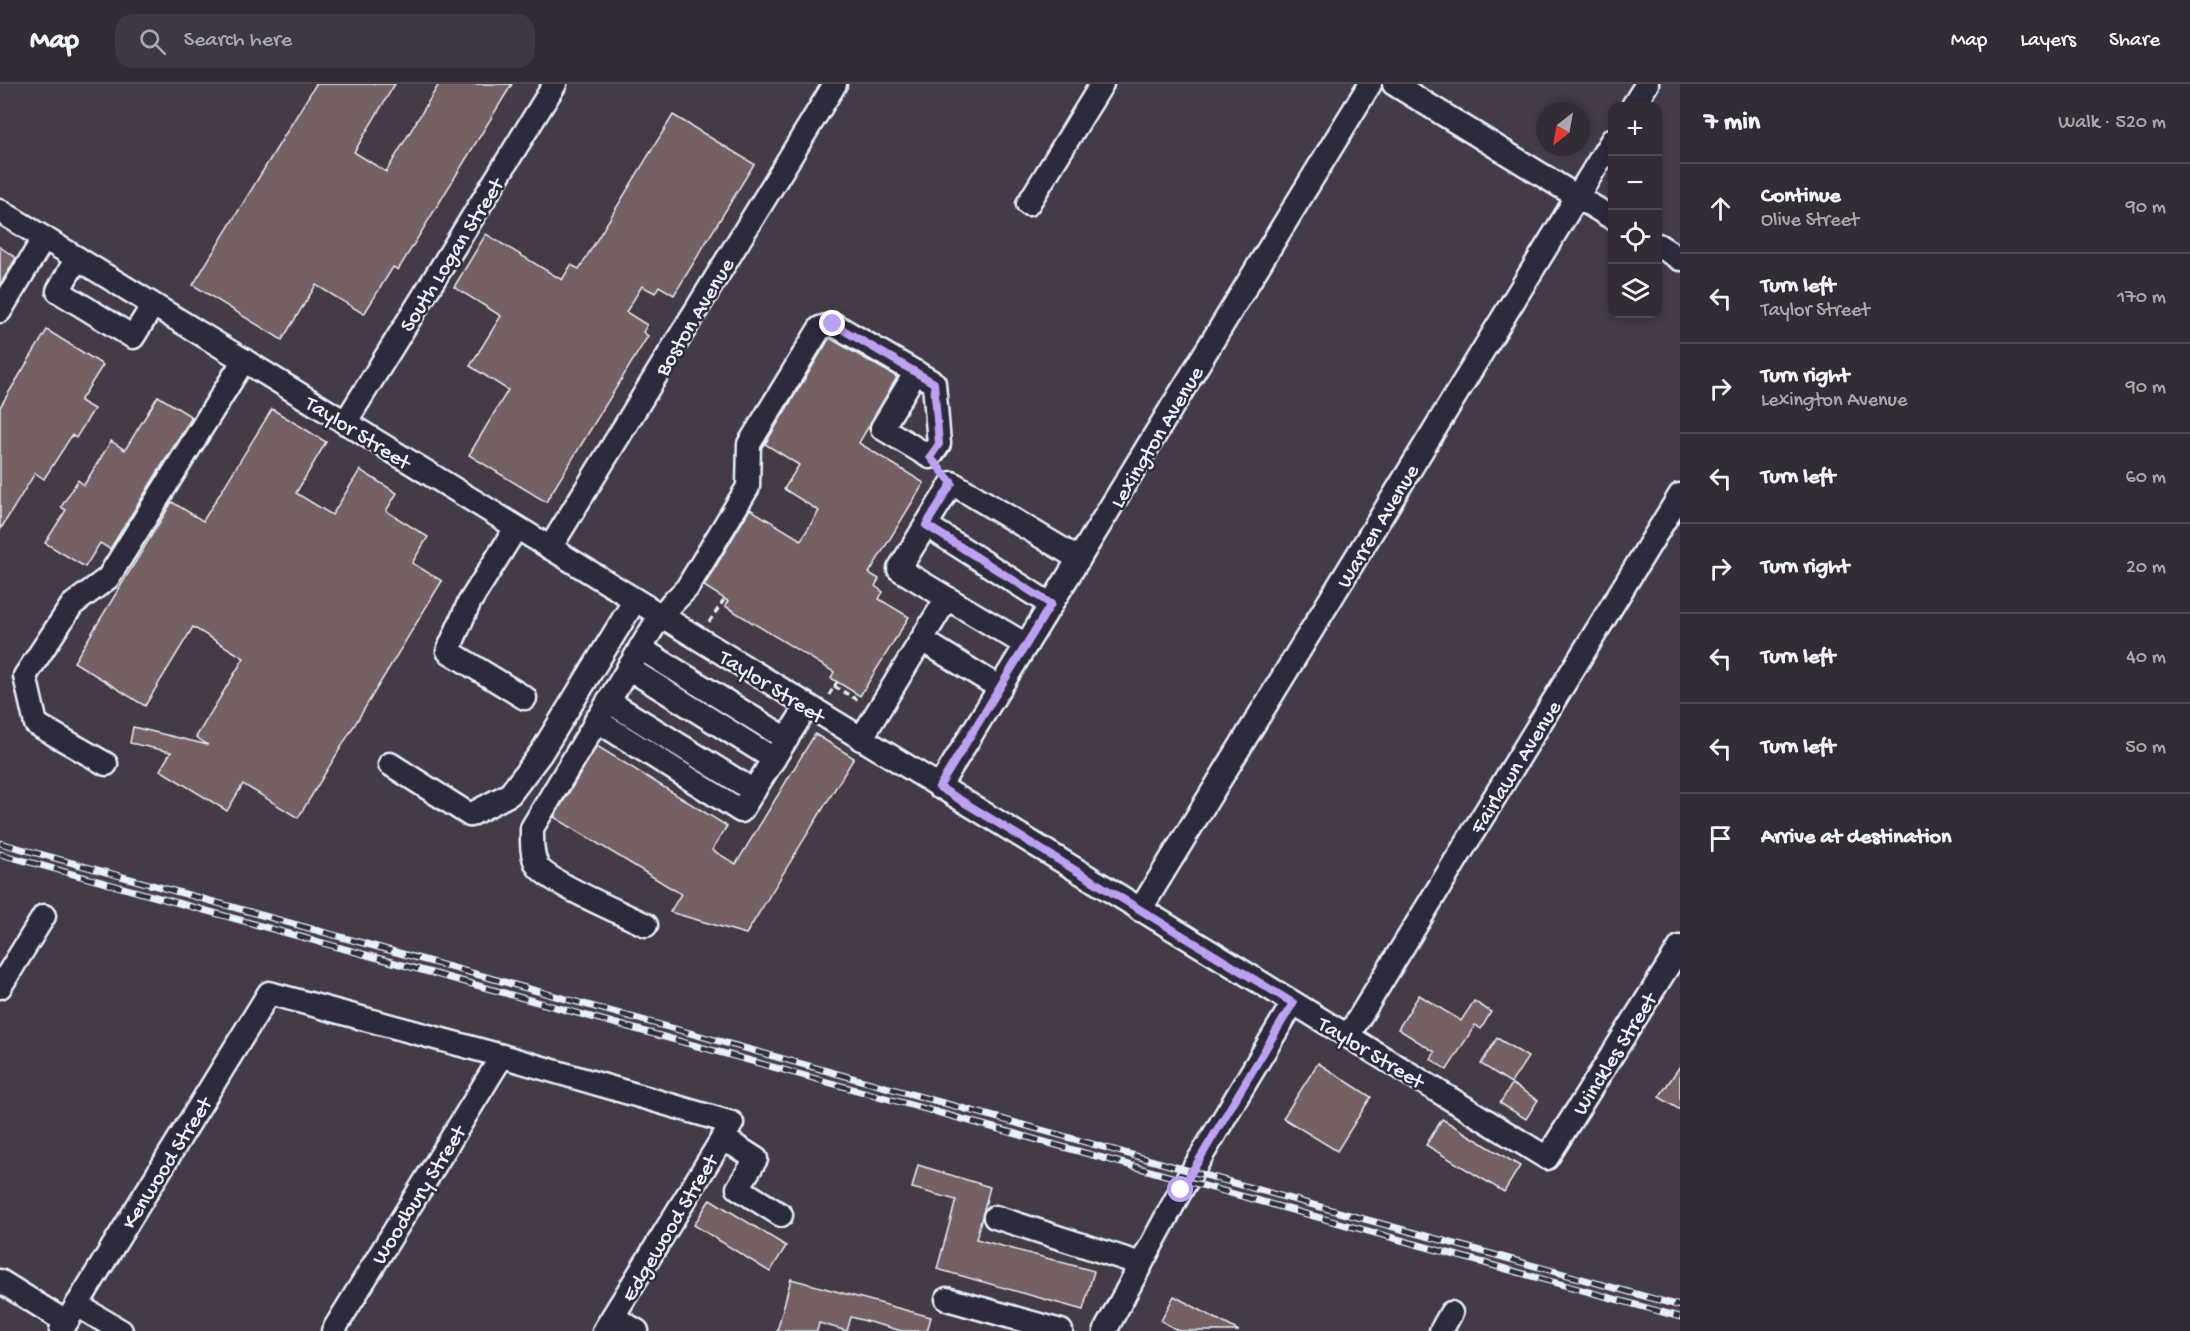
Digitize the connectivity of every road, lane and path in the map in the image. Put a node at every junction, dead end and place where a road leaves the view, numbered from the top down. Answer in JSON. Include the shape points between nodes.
{"nodes":[{"id":1,"x":555,"y":84,"type":"edge"},
{"id":2,"x":835,"y":84,"type":"edge"},
{"id":3,"x":1102,"y":84,"type":"edge"},
{"id":4,"x":1370,"y":84,"type":"edge"},
{"id":5,"x":1394,"y":84,"type":"edge"},
{"id":6,"x":1647,"y":84,"type":"edge"},
{"id":7,"x":1636,"y":102,"type":"edge"},
{"id":8,"x":1608,"y":147,"type":"edge"},
{"id":9,"x":1578,"y":196,"type":"junction"},
{"id":10,"x":1028,"y":204,"type":"dead end"},
{"id":11,"x":0,"y":211,"type":"edge"},
{"id":12,"x":1608,"y":215,"type":"edge"},
{"id":13,"x":44,"y":238,"type":"junction"},
{"id":14,"x":1662,"y":248,"type":"edge"},
{"id":15,"x":77,"y":258,"type":"junction"},
{"id":16,"x":1680,"y":259,"type":"edge"},
{"id":17,"x":153,"y":305,"type":"junction"},
{"id":18,"x":0,"y":311,"type":"edge"},
{"id":19,"x":244,"y":360,"type":"junction"},
{"id":20,"x":916,"y":372,"type":"junction"},
{"id":21,"x":345,"y":423,"type":"junction"},
{"id":22,"x":930,"y":457,"type":"junction"},
{"id":23,"x":952,"y":483,"type":"junction"},
{"id":24,"x":1680,"y":495,"type":"edge"},
{"id":25,"x":926,"y":525,"type":"junction"},
{"id":26,"x":516,"y":528,"type":"junction"},
{"id":27,"x":550,"y":548,"type":"junction"},
{"id":28,"x":1079,"y":560,"type":"junction"},
{"id":29,"x":947,"y":598,"type":"junction"},
{"id":30,"x":635,"y":600,"type":"junction"},
{"id":31,"x":724,"y":600,"type":"dead end"},
{"id":32,"x":1051,"y":604,"type":"junction"},
{"id":33,"x":660,"y":616,"type":"junction"},
{"id":34,"x":707,"y":627,"type":"dead end"},
{"id":35,"x":922,"y":640,"type":"junction"},
{"id":36,"x":1026,"y":645,"type":"junction"},
{"id":37,"x":640,"y":648,"type":"junction"},
{"id":38,"x":628,"y":668,"type":"junction"},
{"id":39,"x":1000,"y":688,"type":"junction"},
{"id":40,"x":525,"y":698,"type":"dead end"},
{"id":41,"x":608,"y":701,"type":"junction"},
{"id":42,"x":861,"y":702,"type":"dead end"},
{"id":43,"x":817,"y":703,"type":"junction"},
{"id":44,"x":596,"y":720,"type":"junction"},
{"id":45,"x":787,"y":739,"type":"junction"},
{"id":46,"x":861,"y":739,"type":"junction"},
{"id":47,"x":774,"y":759,"type":"junction"},
{"id":48,"x":106,"y":764,"type":"dead end"},
{"id":49,"x":390,"y":764,"type":"dead end"},
{"id":50,"x":939,"y":787,"type":"junction"},
{"id":51,"x":754,"y":791,"type":"junction"},
{"id":52,"x":1140,"y":910,"type":"junction"},
{"id":53,"x":44,"y":916,"type":"dead end"},
{"id":54,"x":646,"y":925,"type":"dead end"},
{"id":55,"x":1680,"y":947,"type":"edge"},
{"id":56,"x":0,"y":987,"type":"edge"},
{"id":57,"x":1293,"y":1003,"type":"junction"},
{"id":58,"x":1348,"y":1036,"type":"junction"},
{"id":59,"x":502,"y":1056,"type":"junction"},
{"id":60,"x":726,"y":1132,"type":"junction"},
{"id":61,"x":1547,"y":1158,"type":"joint"},
{"id":62,"x":781,"y":1215,"type":"dead end"},
{"id":63,"x":995,"y":1218,"type":"dead end"},
{"id":64,"x":1141,"y":1264,"type":"junction"},
{"id":65,"x":0,"y":1281,"type":"edge"},
{"id":66,"x":947,"y":1299,"type":"dead end"},
{"id":67,"x":68,"y":1319,"type":"edge"},
{"id":68,"x":609,"y":1324,"type":"edge"},
{"id":69,"x":121,"y":1331,"type":"edge"},
{"id":70,"x":333,"y":1331,"type":"edge"},
{"id":71,"x":636,"y":1331,"type":"edge"},
{"id":72,"x":1061,"y":1331,"type":"edge"},
{"id":73,"x":1105,"y":1331,"type":"edge"}],
"edges":[{"from":1,"to":21,"type":"street","name":"South Logan Street"},
{"from":2,"to":27,"type":"street","name":"Boston Avenue"},
{"from":3,"to":10,"type":"street"},
{"from":4,"to":28,"type":"street","name":"Lexington Avenue"},
{"from":5,"to":9,"type":"street"},
{"from":6,"to":7,"type":"street"},
{"from":8,"to":9,"type":"street","name":"Warren Avenue"},
{"from":9,"to":12,"type":"street"},
{"from":9,"to":52,"type":"street","name":"Warren Avenue"},
{"from":11,"to":13,"type":"street","name":"Taylor Street"},
{"from":13,"to":15,"type":"street","name":"Taylor Street"},
{"from":13,"to":18,"type":"street"},
{"from":14,"to":16,"type":"street"},
{"from":15,"to":17,"type":"street","name":"Taylor Street"},
{"from":15,"to":17,"type":"street","via":[[58,291],[133,337]]},
{"from":17,"to":19,"type":"street","name":"Taylor Street"},
{"from":19,"to":21,"type":"street","name":"Taylor Street"},
{"from":19,"to":48,"type":"street","via":[[108,578],[72,605],[25,676],[36,724]]},
{"from":20,"to":22,"type":"street","via":[[934,383],[939,444]]},
{"from":20,"to":22,"type":"street","via":[[882,428]]},
{"from":20,"to":33,"type":"street","via":[[833,324],[820,328],[749,444],[748,487],[687,588]]},
{"from":21,"to":26,"type":"street","name":"Taylor Street"},
{"from":22,"to":23,"type":"street"},
{"from":23,"to":25,"type":"street"},
{"from":23,"to":28,"type":"street"},
{"from":24,"to":58,"type":"street","name":"Fairlawn Avenue"},
{"from":25,"to":29,"type":"street","via":[[899,569]]},
{"from":25,"to":32,"type":"street"},
{"from":26,"to":27,"type":"street","name":"Taylor Street"},
{"from":26,"to":40,"type":"street","via":[[469,603],[448,651]]},
{"from":27,"to":30,"type":"street","name":"Taylor Street"},
{"from":28,"to":32,"type":"street","name":"Lexington Avenue"},
{"from":29,"to":35,"type":"street"},
{"from":29,"to":36,"type":"street"},
{"from":30,"to":33,"type":"street","name":"Taylor Street"},
{"from":30,"to":49,"type":"street","via":[[541,753],[510,794],[470,815]]},
{"from":31,"to":34,"type":"path"},
{"from":32,"to":36,"type":"street","name":"Lexington Avenue"},
{"from":33,"to":37,"type":"street"},
{"from":33,"to":43,"type":"street","name":"Taylor Street"},
{"from":35,"to":39,"type":"street"},
{"from":35,"to":46,"type":"street"},
{"from":36,"to":39,"type":"street","name":"Lexington Avenue"},
{"from":37,"to":38,"type":"street"},
{"from":37,"to":45,"type":"street"},
{"from":38,"to":41,"type":"street"},
{"from":38,"to":47,"type":"street"},
{"from":39,"to":50,"type":"street","name":"Lexington Avenue"},
{"from":41,"to":44,"type":"street"},
{"from":41,"to":51,"type":"street"},
{"from":42,"to":43,"type":"path","via":[[835,684]]},
{"from":43,"to":45,"type":"street"},
{"from":43,"to":46,"type":"street","name":"Taylor Street"},
{"from":44,"to":51,"type":"street","via":[[741,811]]},
{"from":44,"to":54,"type":"street","via":[[532,828],[537,867],[557,882]]},
{"from":45,"to":47,"type":"street"},
{"from":46,"to":50,"type":"street","name":"Taylor Street"},
{"from":47,"to":51,"type":"street"},
{"from":50,"to":52,"type":"street","name":"Taylor Street"},
{"from":52,"to":57,"type":"street","name":"Taylor Street"},
{"from":53,"to":56,"type":"street"},
{"from":55,"to":61,"type":"street","name":"Winckles Street"},
{"from":57,"to":58,"type":"street","name":"Taylor Street"},
{"from":57,"to":64,"type":"street"},
{"from":58,"to":61,"type":"street","name":"Taylor Street"},
{"from":59,"to":60,"type":"street"},
{"from":59,"to":67,"type":"street","name":"Kenwood Street","via":[[269,993]]},
{"from":59,"to":70,"type":"street","name":"Woodbury Street"},
{"from":60,"to":62,"type":"street","via":[[734,1145],[756,1159],[738,1188]]},
{"from":60,"to":68,"type":"street","name":"Edgewood Street"},
{"from":63,"to":64,"type":"street"},
{"from":64,"to":73,"type":"street"},
{"from":65,"to":67,"type":"street"},
{"from":66,"to":72,"type":"street"},
{"from":67,"to":69,"type":"street"},
{"from":68,"to":71,"type":"street"}]}
